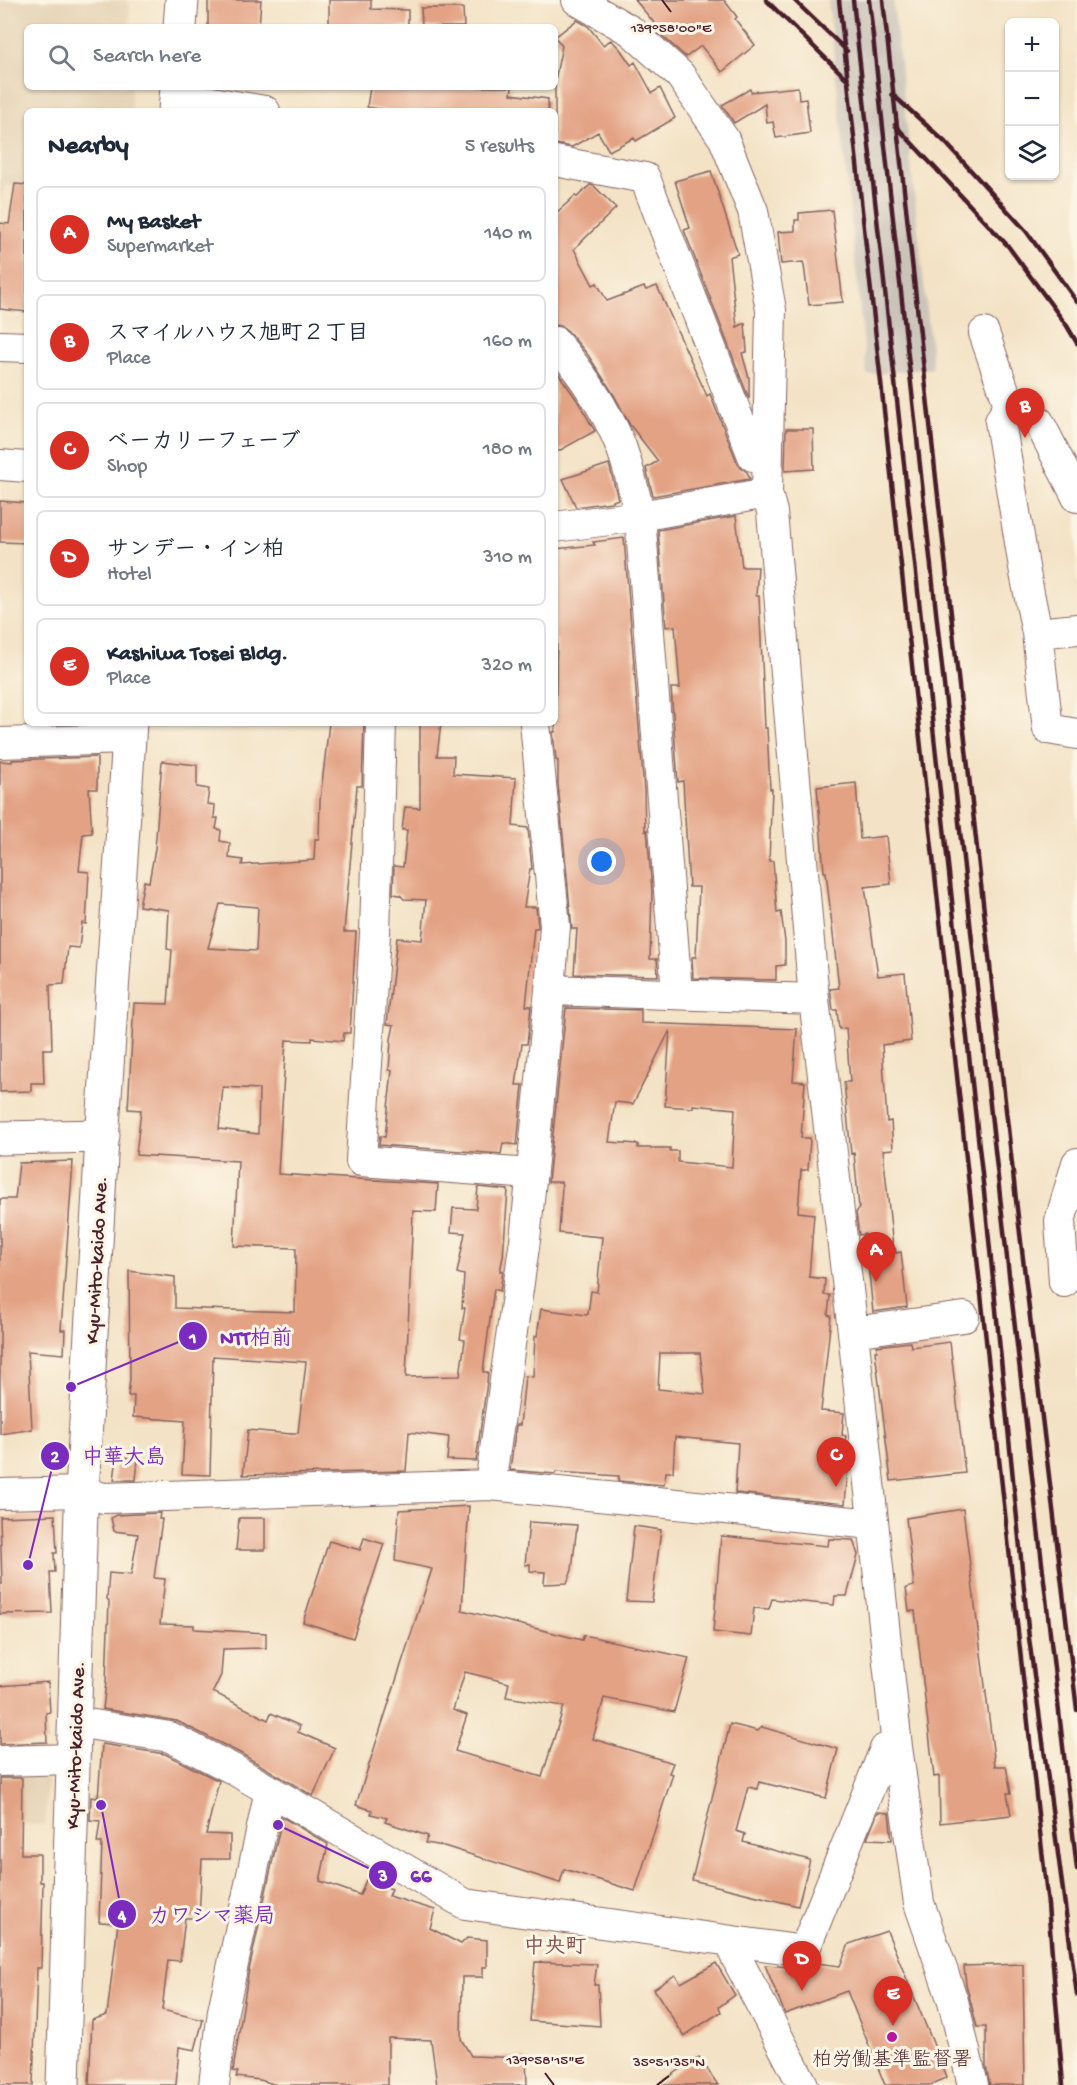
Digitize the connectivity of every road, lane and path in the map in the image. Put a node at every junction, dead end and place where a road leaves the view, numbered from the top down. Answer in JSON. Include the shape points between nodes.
{"nodes":[{"id":1,"x":182,"y":0,"type":"edge"},
{"id":2,"x":577,"y":0,"type":"edge"},
{"id":3,"x":180,"y":24,"type":"edge"},
{"id":4,"x":176,"y":98,"type":"edge"},
{"id":5,"x":244,"y":108,"type":"edge"},
{"id":6,"x":558,"y":163,"type":"edge"},
{"id":7,"x":984,"y":333,"type":"dead end"},
{"id":8,"x":0,"y":346,"type":"edge"},
{"id":9,"x":558,"y":346,"type":"edge"},
{"id":10,"x":24,"y":347,"type":"edge"},
{"id":11,"x":1009,"y":405,"type":"junction"},
{"id":12,"x":768,"y":453,"type":"junction"},
{"id":13,"x":0,"y":465,"type":"edge"},
{"id":14,"x":24,"y":467,"type":"edge"},
{"id":15,"x":767,"y":493,"type":"junction"},
{"id":16,"x":1077,"y":496,"type":"edge"},
{"id":17,"x":640,"y":516,"type":"junction"},
{"id":18,"x":558,"y":527,"type":"edge"},
{"id":19,"x":1077,"y":629,"type":"edge"},
{"id":20,"x":1037,"y":633,"type":"junction"},
{"id":21,"x":381,"y":726,"type":"edge"},
{"id":22,"x":535,"y":726,"type":"edge"},
{"id":23,"x":129,"y":731,"type":"edge"},
{"id":24,"x":1077,"y":734,"type":"edge"},
{"id":25,"x":0,"y":743,"type":"edge"},
{"id":26,"x":550,"y":990,"type":"junction"},
{"id":27,"x":676,"y":993,"type":"junction"},
{"id":28,"x":814,"y":999,"type":"junction"},
{"id":29,"x":103,"y":1136,"type":"junction"},
{"id":30,"x":0,"y":1138,"type":"edge"},
{"id":31,"x":1077,"y":1163,"type":"edge"},
{"id":32,"x":531,"y":1174,"type":"junction"},
{"id":33,"x":1064,"y":1282,"type":"dead end"},
{"id":34,"x":963,"y":1317,"type":"dead end"},
{"id":35,"x":853,"y":1332,"type":"junction"},
{"id":36,"x":490,"y":1485,"type":"junction"},
{"id":37,"x":82,"y":1492,"type":"junction"},
{"id":38,"x":0,"y":1494,"type":"edge"},
{"id":39,"x":872,"y":1524,"type":"junction"},
{"id":40,"x":75,"y":1722,"type":"junction"},
{"id":41,"x":897,"y":1747,"type":"junction"},
{"id":42,"x":73,"y":1759,"type":"junction"},
{"id":43,"x":0,"y":1761,"type":"edge"},
{"id":44,"x":270,"y":1790,"type":"junction"},
{"id":45,"x":737,"y":1942,"type":"junction"},
{"id":46,"x":63,"y":2085,"type":"edge"},
{"id":47,"x":214,"y":2085,"type":"edge"},
{"id":48,"x":803,"y":2085,"type":"edge"},
{"id":49,"x":973,"y":2085,"type":"edge"}],
"edges":[{"from":1,"to":3,"type":"main road"},
{"from":2,"to":12,"type":"street","via":[[632,31],[680,75],[724,139],[753,211],[771,310]]},
{"from":4,"to":5,"type":"street"},
{"from":6,"to":12,"type":"street","via":[[645,178],[753,456]]},
{"from":7,"to":11,"type":"street"},
{"from":8,"to":10,"type":"street"},
{"from":9,"to":17,"type":"street","via":[[606,414],[625,460]]},
{"from":11,"to":16,"type":"street","via":[[1039,422]]},
{"from":11,"to":20,"type":"street","via":[[1000,421]]},
{"from":12,"to":15,"type":"street"},
{"from":13,"to":14,"type":"street"},
{"from":15,"to":17,"type":"street"},
{"from":15,"to":28,"type":"street","via":[[772,512]]},
{"from":17,"to":18,"type":"street"},
{"from":17,"to":27,"type":"street"},
{"from":19,"to":20,"type":"street"},
{"from":20,"to":24,"type":"street","via":[[1048,729]]},
{"from":21,"to":32,"type":"street","via":[[375,934],[361,1161]]},
{"from":22,"to":26,"type":"street","via":[[555,926]]},
{"from":23,"to":25,"type":"street"},
{"from":23,"to":29,"type":"main road","name":"Kyu-Mito-kaido Ave."},
{"from":26,"to":27,"type":"street"},
{"from":26,"to":32,"type":"street"},
{"from":27,"to":28,"type":"street"},
{"from":28,"to":35,"type":"street"},
{"from":29,"to":30,"type":"main road"},
{"from":29,"to":37,"type":"main road","name":"Kyu-Mito-kaido Ave."},
{"from":31,"to":33,"type":"street","via":[[1060,1221]]},
{"from":32,"to":36,"type":"street"},
{"from":34,"to":35,"type":"street"},
{"from":35,"to":39,"type":"street"},
{"from":36,"to":37,"type":"street","via":[[104,1498]]},
{"from":36,"to":39,"type":"street"},
{"from":37,"to":38,"type":"street"},
{"from":37,"to":40,"type":"main road","name":"Kyu-Mito-kaido Ave."},
{"from":39,"to":41,"type":"street"},
{"from":40,"to":42,"type":"main road","name":"Kyu-Mito-kaido Ave."},
{"from":40,"to":44,"type":"street","via":[[170,1737]]},
{"from":41,"to":45,"type":"street","via":[[885,1749],[804,1951]]},
{"from":41,"to":49,"type":"street","via":[[919,1903],[953,2001]]},
{"from":42,"to":43,"type":"street"},
{"from":42,"to":46,"type":"main road","name":"Kyu-Mito-kaido Ave."},
{"from":44,"to":45,"type":"street","via":[[465,1904]]},
{"from":44,"to":47,"type":"street","via":[[223,2012]]},
{"from":45,"to":48,"type":"street","via":[[735,1955]]}]}
